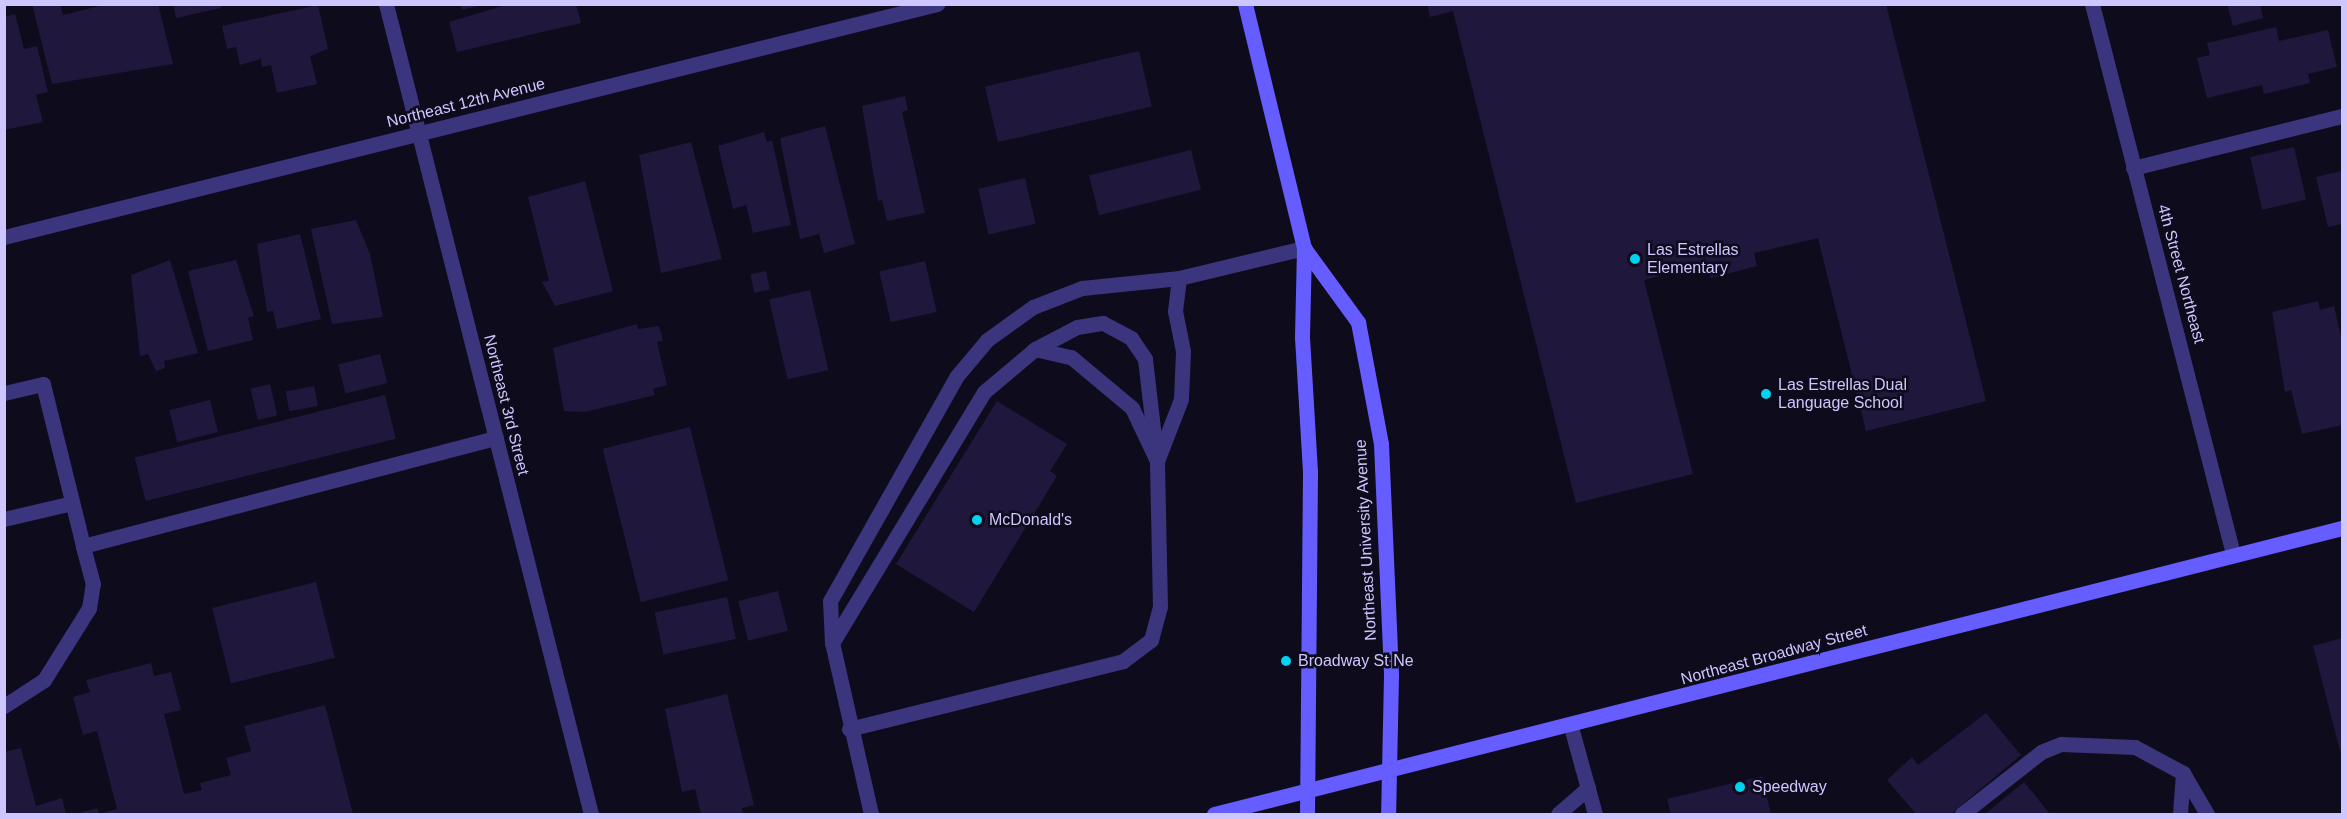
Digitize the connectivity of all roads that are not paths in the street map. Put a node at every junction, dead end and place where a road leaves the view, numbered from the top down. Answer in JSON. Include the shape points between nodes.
{"nodes":[{"id":1,"x":386,"y":4,"type":"edge"},
{"id":2,"x":937,"y":4,"type":"edge"},
{"id":3,"x":1245,"y":4,"type":"edge"},
{"id":4,"x":2092,"y":4,"type":"edge"},
{"id":5,"x":2343,"y":116,"type":"edge"},
{"id":6,"x":418,"y":134,"type":"junction"},
{"id":7,"x":2133,"y":168,"type":"junction"},
{"id":8,"x":4,"y":237,"type":"edge"},
{"id":9,"x":1304,"y":248,"type":"junction"},
{"id":10,"x":1179,"y":278,"type":"junction"},
{"id":11,"x":1035,"y":349,"type":"junction"},
{"id":12,"x":4,"y":393,"type":"edge"},
{"id":13,"x":496,"y":438,"type":"junction"},
{"id":14,"x":1156,"y":461,"type":"junction"},
{"id":15,"x":72,"y":503,"type":"junction"},
{"id":16,"x":4,"y":519,"type":"edge"},
{"id":17,"x":2343,"y":528,"type":"edge"},
{"id":18,"x":83,"y":546,"type":"junction"},
{"id":19,"x":2233,"y":554,"type":"junction"},
{"id":20,"x":832,"y":643,"type":"junction"},
{"id":21,"x":4,"y":706,"type":"edge"},
{"id":22,"x":1572,"y":727,"type":"junction"},
{"id":23,"x":849,"y":729,"type":"junction"},
{"id":24,"x":1389,"y":772,"type":"junction"},
{"id":25,"x":2183,"y":773,"type":"junction"},
{"id":26,"x":1588,"y":788,"type":"junction"},
{"id":27,"x":1309,"y":792,"type":"junction"},
{"id":28,"x":591,"y":814,"type":"edge"},
{"id":29,"x":871,"y":814,"type":"edge"},
{"id":30,"x":1214,"y":814,"type":"edge"},
{"id":31,"x":1307,"y":814,"type":"edge"},
{"id":32,"x":1388,"y":814,"type":"edge"},
{"id":33,"x":1557,"y":814,"type":"edge"},
{"id":34,"x":1595,"y":814,"type":"edge"},
{"id":35,"x":1962,"y":814,"type":"edge"},
{"id":36,"x":2180,"y":814,"type":"edge"},
{"id":37,"x":2207,"y":814,"type":"edge"}],
"edges":[{"from":1,"to":6,"type":"street","name":"Northeast 3rd Street"},
{"from":2,"to":6,"type":"street","name":"Northeast 12th Avenue"},
{"from":3,"to":9,"type":"main road","name":"Northeast University Avenue"},
{"from":4,"to":7,"type":"street","name":"4th Street Northeast"},
{"from":5,"to":7,"type":"street"},
{"from":6,"to":8,"type":"street","name":"Northeast 12th Avenue"},
{"from":6,"to":13,"type":"street","name":"Northeast 3rd Street"},
{"from":7,"to":19,"type":"street","name":"4th Street Northeast"},
{"from":9,"to":10,"type":"street"},
{"from":9,"to":24,"type":"main road","name":"Northeast University Avenue","via":[[1358,322],[1381,444],[1391,676]]},
{"from":9,"to":27,"type":"main road","name":"Northeast University Avenue"},
{"from":10,"to":14,"type":"street","via":[[1175,311],[1183,351],[1181,399]]},
{"from":10,"to":20,"type":"street","via":[[1082,288],[1034,307],[987,340],[956,377],[830,601]]},
{"from":11,"to":14,"type":"street","via":[[1071,357],[1132,408]]},
{"from":11,"to":14,"type":"street","via":[[1077,327],[1103,323],[1131,338],[1145,360]]},
{"from":11,"to":20,"type":"street","via":[[984,392]]},
{"from":12,"to":15,"type":"street","via":[[43,384]]},
{"from":13,"to":18,"type":"street"},
{"from":13,"to":28,"type":"street","name":"Northeast 3rd Street"},
{"from":14,"to":23,"type":"street","via":[[1160,607],[1151,640],[1124,661]]},
{"from":15,"to":16,"type":"street"},
{"from":15,"to":18,"type":"street"},
{"from":17,"to":19,"type":"main road","name":"Northeast Broadway Street"},
{"from":18,"to":21,"type":"street","via":[[93,584],[89,608],[44,680]]},
{"from":19,"to":22,"type":"main road","name":"Northeast Broadway Street"},
{"from":20,"to":23,"type":"street"},
{"from":22,"to":24,"type":"main road","name":"Northeast Broadway Street"},
{"from":22,"to":26,"type":"street"},
{"from":23,"to":29,"type":"street"},
{"from":24,"to":27,"type":"main road","name":"Northeast Broadway Street"},
{"from":24,"to":32,"type":"main road","name":"Northeast University Avenue"},
{"from":25,"to":35,"type":"street","via":[[2135,747],[2061,744],[2041,752]]},
{"from":25,"to":36,"type":"street"},
{"from":25,"to":37,"type":"street"},
{"from":26,"to":33,"type":"street"},
{"from":26,"to":34,"type":"street"},
{"from":27,"to":30,"type":"main road","name":"Northeast Broadway Street"},
{"from":27,"to":31,"type":"main road","name":"Northeast University Avenue"}]}
